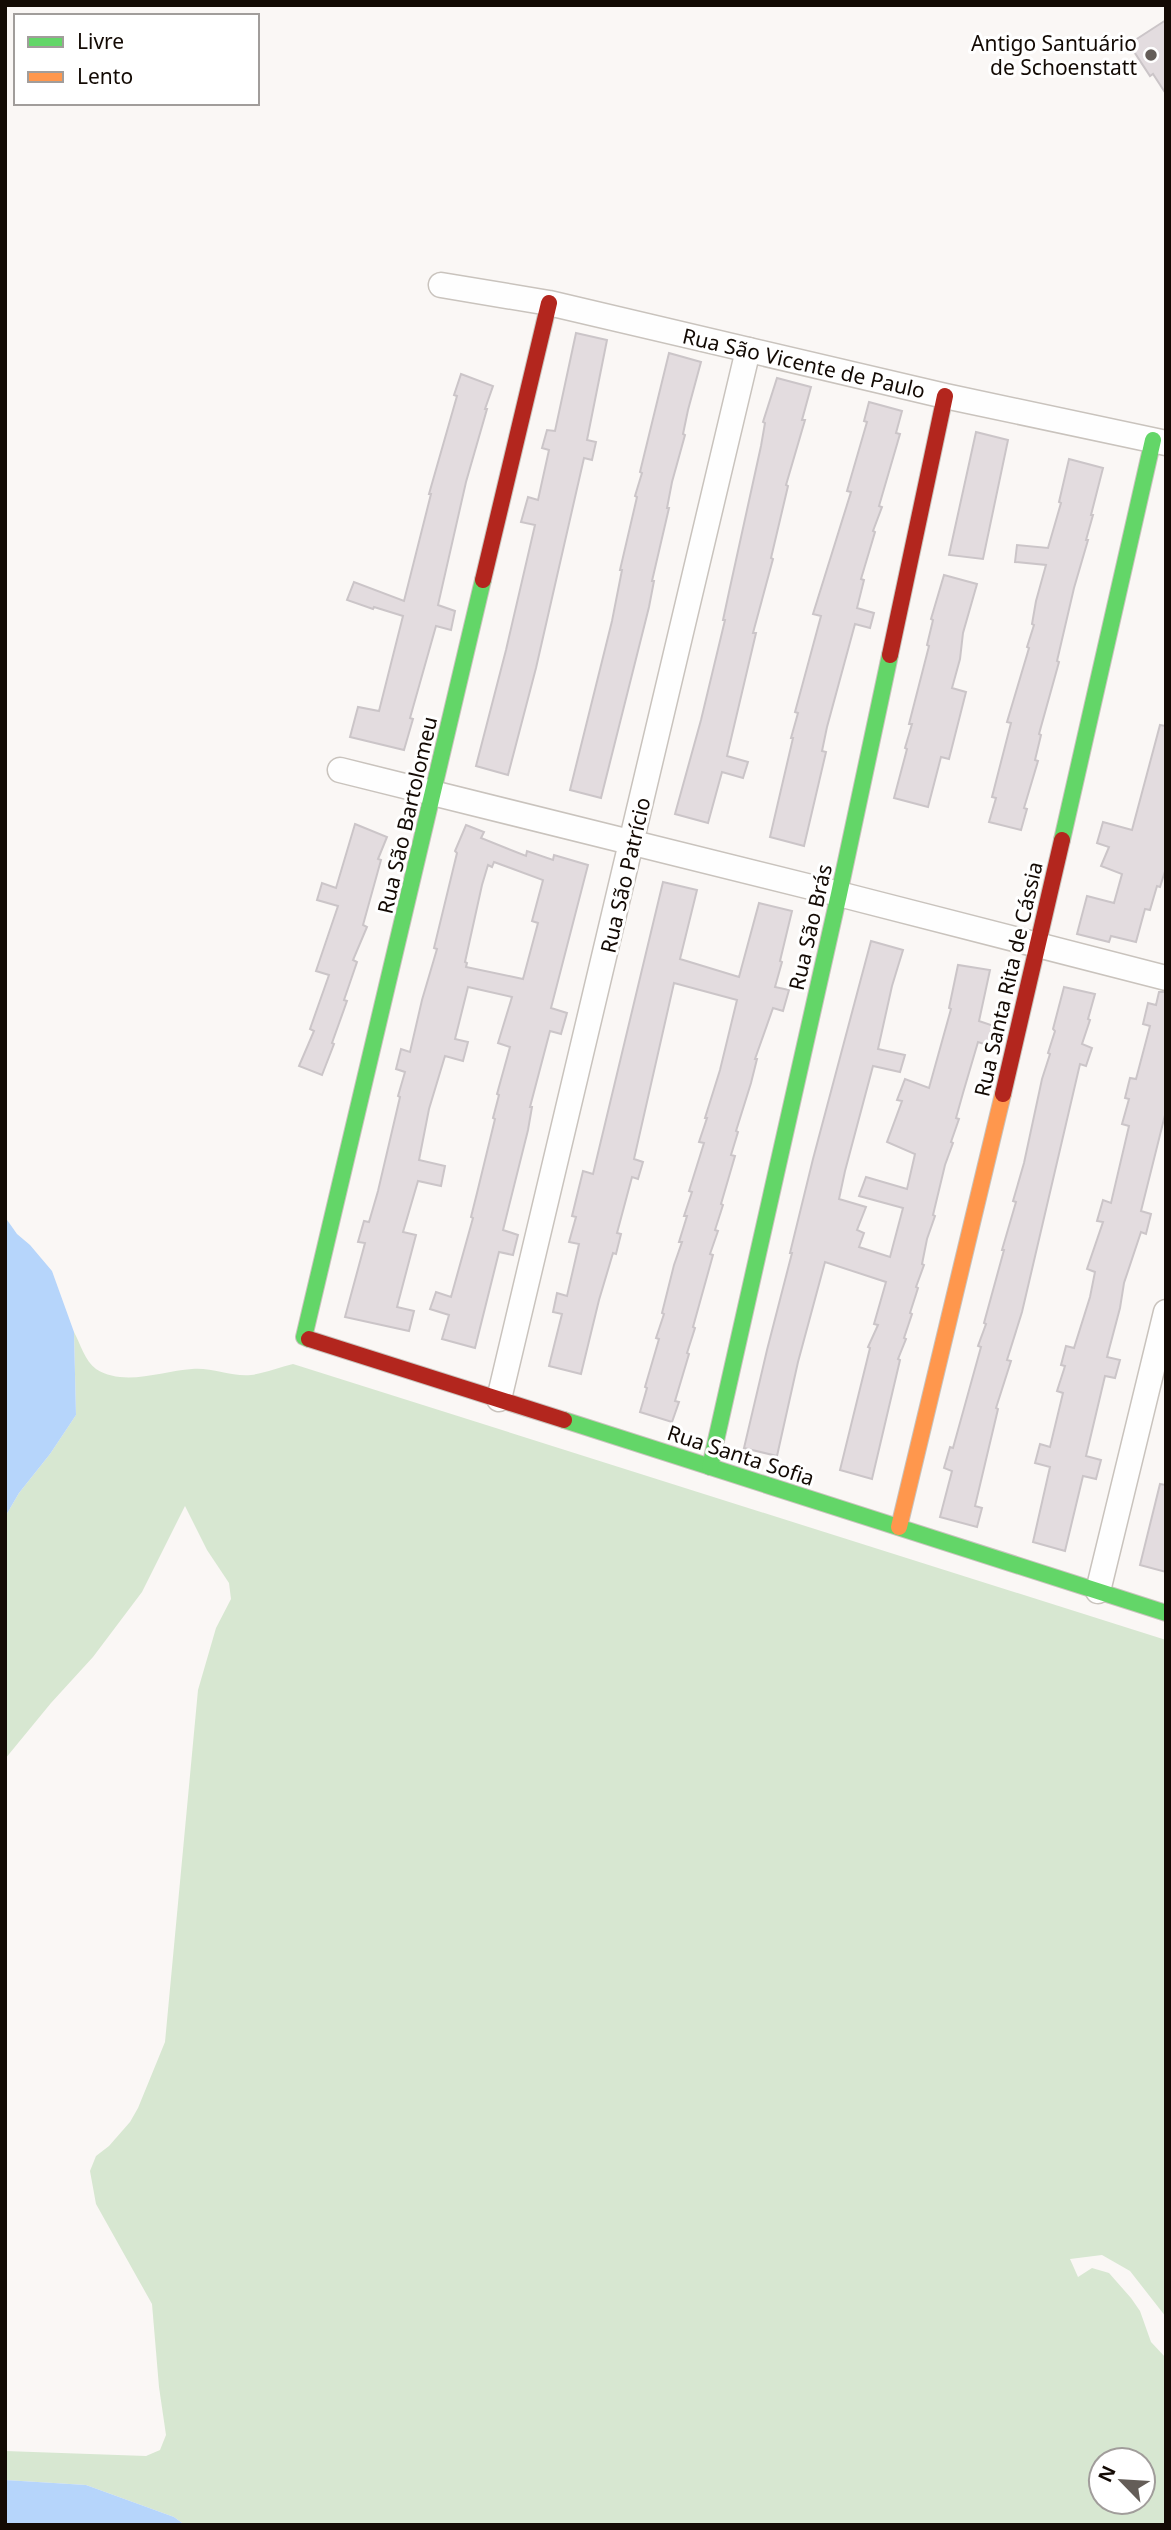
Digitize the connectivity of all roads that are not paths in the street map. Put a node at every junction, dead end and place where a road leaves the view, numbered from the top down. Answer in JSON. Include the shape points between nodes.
{"nodes":[{"id":1,"x":441,"y":285,"type":"dead end"},
{"id":2,"x":549,"y":303,"type":"junction"},
{"id":3,"x":748,"y":350,"type":"junction"},
{"id":4,"x":945,"y":396,"type":"junction"},
{"id":5,"x":1159,"y":442,"type":"edge"},
{"id":6,"x":340,"y":771,"type":"dead end"},
{"id":7,"x":433,"y":794,"type":"junction"},
{"id":8,"x":632,"y":844,"type":"junction"},
{"id":9,"x":839,"y":894,"type":"junction"},
{"id":10,"x":1038,"y":946,"type":"junction"},
{"id":11,"x":1165,"y":976,"type":"edge"},
{"id":12,"x":1166,"y":1312,"type":"edge"},
{"id":13,"x":304,"y":1337,"type":"joint"},
{"id":14,"x":499,"y":1399,"type":"junction"},
{"id":15,"x":710,"y":1467,"type":"junction"},
{"id":16,"x":899,"y":1527,"type":"junction"},
{"id":17,"x":1098,"y":1591,"type":"junction"},
{"id":18,"x":1166,"y":1613,"type":"edge"}],
"edges":[{"from":1,"to":2,"type":"street","name":"Rua São Vicente de Paulo"},
{"from":2,"to":3,"type":"street","name":"Rua São Vicente de Paulo"},
{"from":2,"to":7,"type":"street","name":"Rua São Bartolomeu"},
{"from":3,"to":4,"type":"street","name":"Rua São Vicente de Paulo"},
{"from":3,"to":8,"type":"street","name":"Rua São Patrício"},
{"from":4,"to":5,"type":"street","name":"Rua São Vicente de Paulo"},
{"from":4,"to":9,"type":"street","name":"Rua São Brás"},
{"from":5,"to":10,"type":"street","name":"Rua Santa Rita de Cássia"},
{"from":6,"to":7,"type":"street"},
{"from":7,"to":8,"type":"street"},
{"from":7,"to":13,"type":"street","name":"Rua São Bartolomeu"},
{"from":8,"to":9,"type":"street"},
{"from":8,"to":14,"type":"street","name":"Rua São Patrício"},
{"from":9,"to":10,"type":"street"},
{"from":9,"to":15,"type":"street","name":"Rua São Brás"},
{"from":10,"to":11,"type":"street"},
{"from":10,"to":16,"type":"street","name":"Rua Santa Rita de Cássia"},
{"from":12,"to":17,"type":"street"},
{"from":13,"to":14,"type":"street","name":"Rua Santa Sofia"},
{"from":14,"to":15,"type":"street","name":"Rua Santa Sofia"},
{"from":15,"to":16,"type":"street","name":"Rua Santa Sofia"},
{"from":16,"to":17,"type":"street","name":"Rua Santa Sofia"},
{"from":17,"to":18,"type":"street","name":"Rua Santa Sofia"}]}
